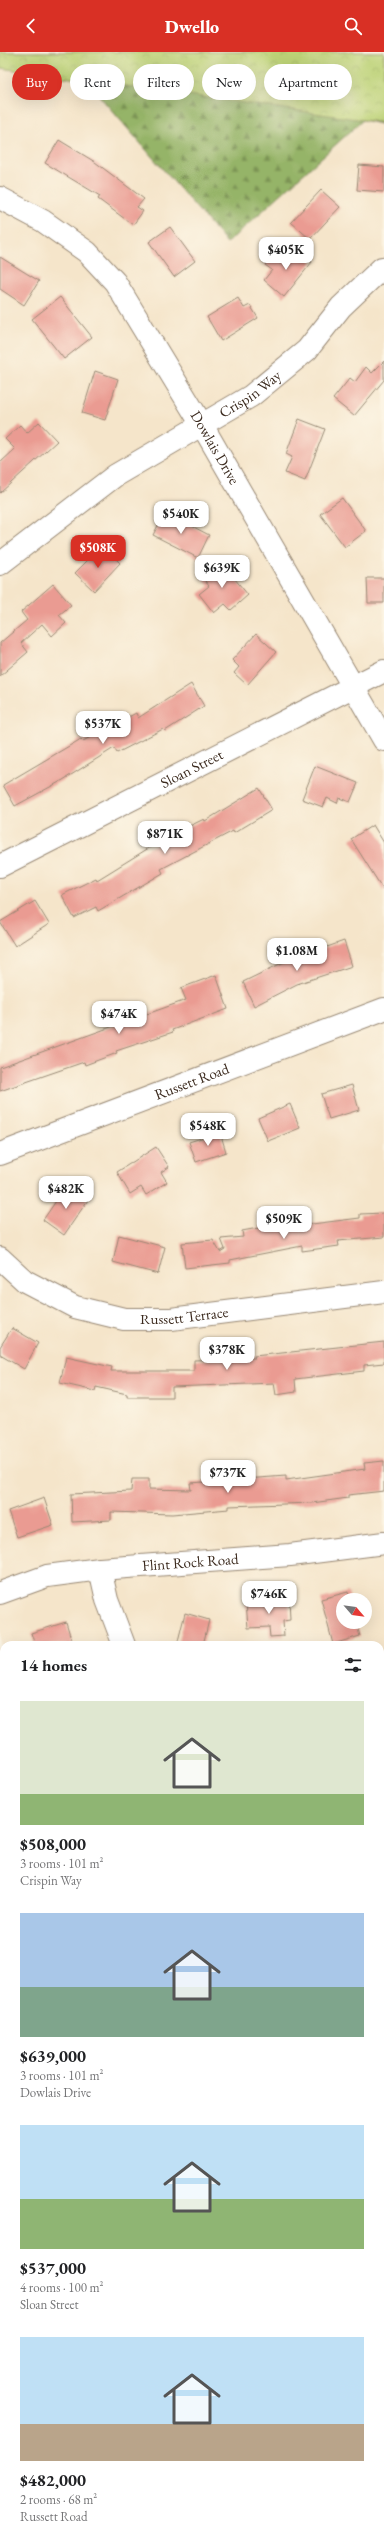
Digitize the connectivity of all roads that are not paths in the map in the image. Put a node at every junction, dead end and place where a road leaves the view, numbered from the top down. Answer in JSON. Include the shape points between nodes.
{"nodes":[{"id":1,"x":0,"y":198,"type":"edge"},
{"id":2,"x":382,"y":268,"type":"dead end"},
{"id":3,"x":202,"y":425,"type":"junction"},
{"id":4,"x":0,"y":564,"type":"edge"},
{"id":5,"x":384,"y":671,"type":"edge"},
{"id":6,"x":354,"y":686,"type":"junction"},
{"id":7,"x":384,"y":740,"type":"edge"},
{"id":8,"x":0,"y":866,"type":"edge"},
{"id":9,"x":384,"y":1009,"type":"edge"},
{"id":10,"x":0,"y":1154,"type":"edge"},
{"id":11,"x":0,"y":1258,"type":"edge"},
{"id":12,"x":384,"y":1292,"type":"edge"},
{"id":13,"x":384,"y":1543,"type":"edge"},
{"id":14,"x":100,"y":1569,"type":"junction"},
{"id":15,"x":0,"y":1593,"type":"edge"},
{"id":16,"x":122,"y":1641,"type":"edge"}],
"edges":[{"from":1,"to":3,"type":"street","name":"Dowlais Drive","via":[[43,221],[87,252],[115,282]]},
{"from":2,"to":3,"type":"street","name":"Crispin Way","via":[[341,307],[307,350],[251,396]]},
{"from":3,"to":4,"type":"street","name":"Crispin Way","via":[[116,475]]},
{"from":3,"to":6,"type":"street","name":"Dowlais Drive"},
{"from":5,"to":6,"type":"street","name":"Sloan Street"},
{"from":6,"to":7,"type":"street","name":"Dowlais Drive"},
{"from":6,"to":8,"type":"street","name":"Sloan Street"},
{"from":9,"to":10,"type":"street","name":"Russett Road"},
{"from":11,"to":12,"type":"street","name":"Russett Terrace","via":[[25,1281],[75,1308],[124,1318],[171,1318]]},
{"from":13,"to":14,"type":"street","name":"Flint Rock Road","via":[[290,1555]]},
{"from":14,"to":15,"type":"street","name":"Flint Rock Road","via":[[47,1576]]},
{"from":14,"to":16,"type":"street","via":[[107,1600]]}]}
